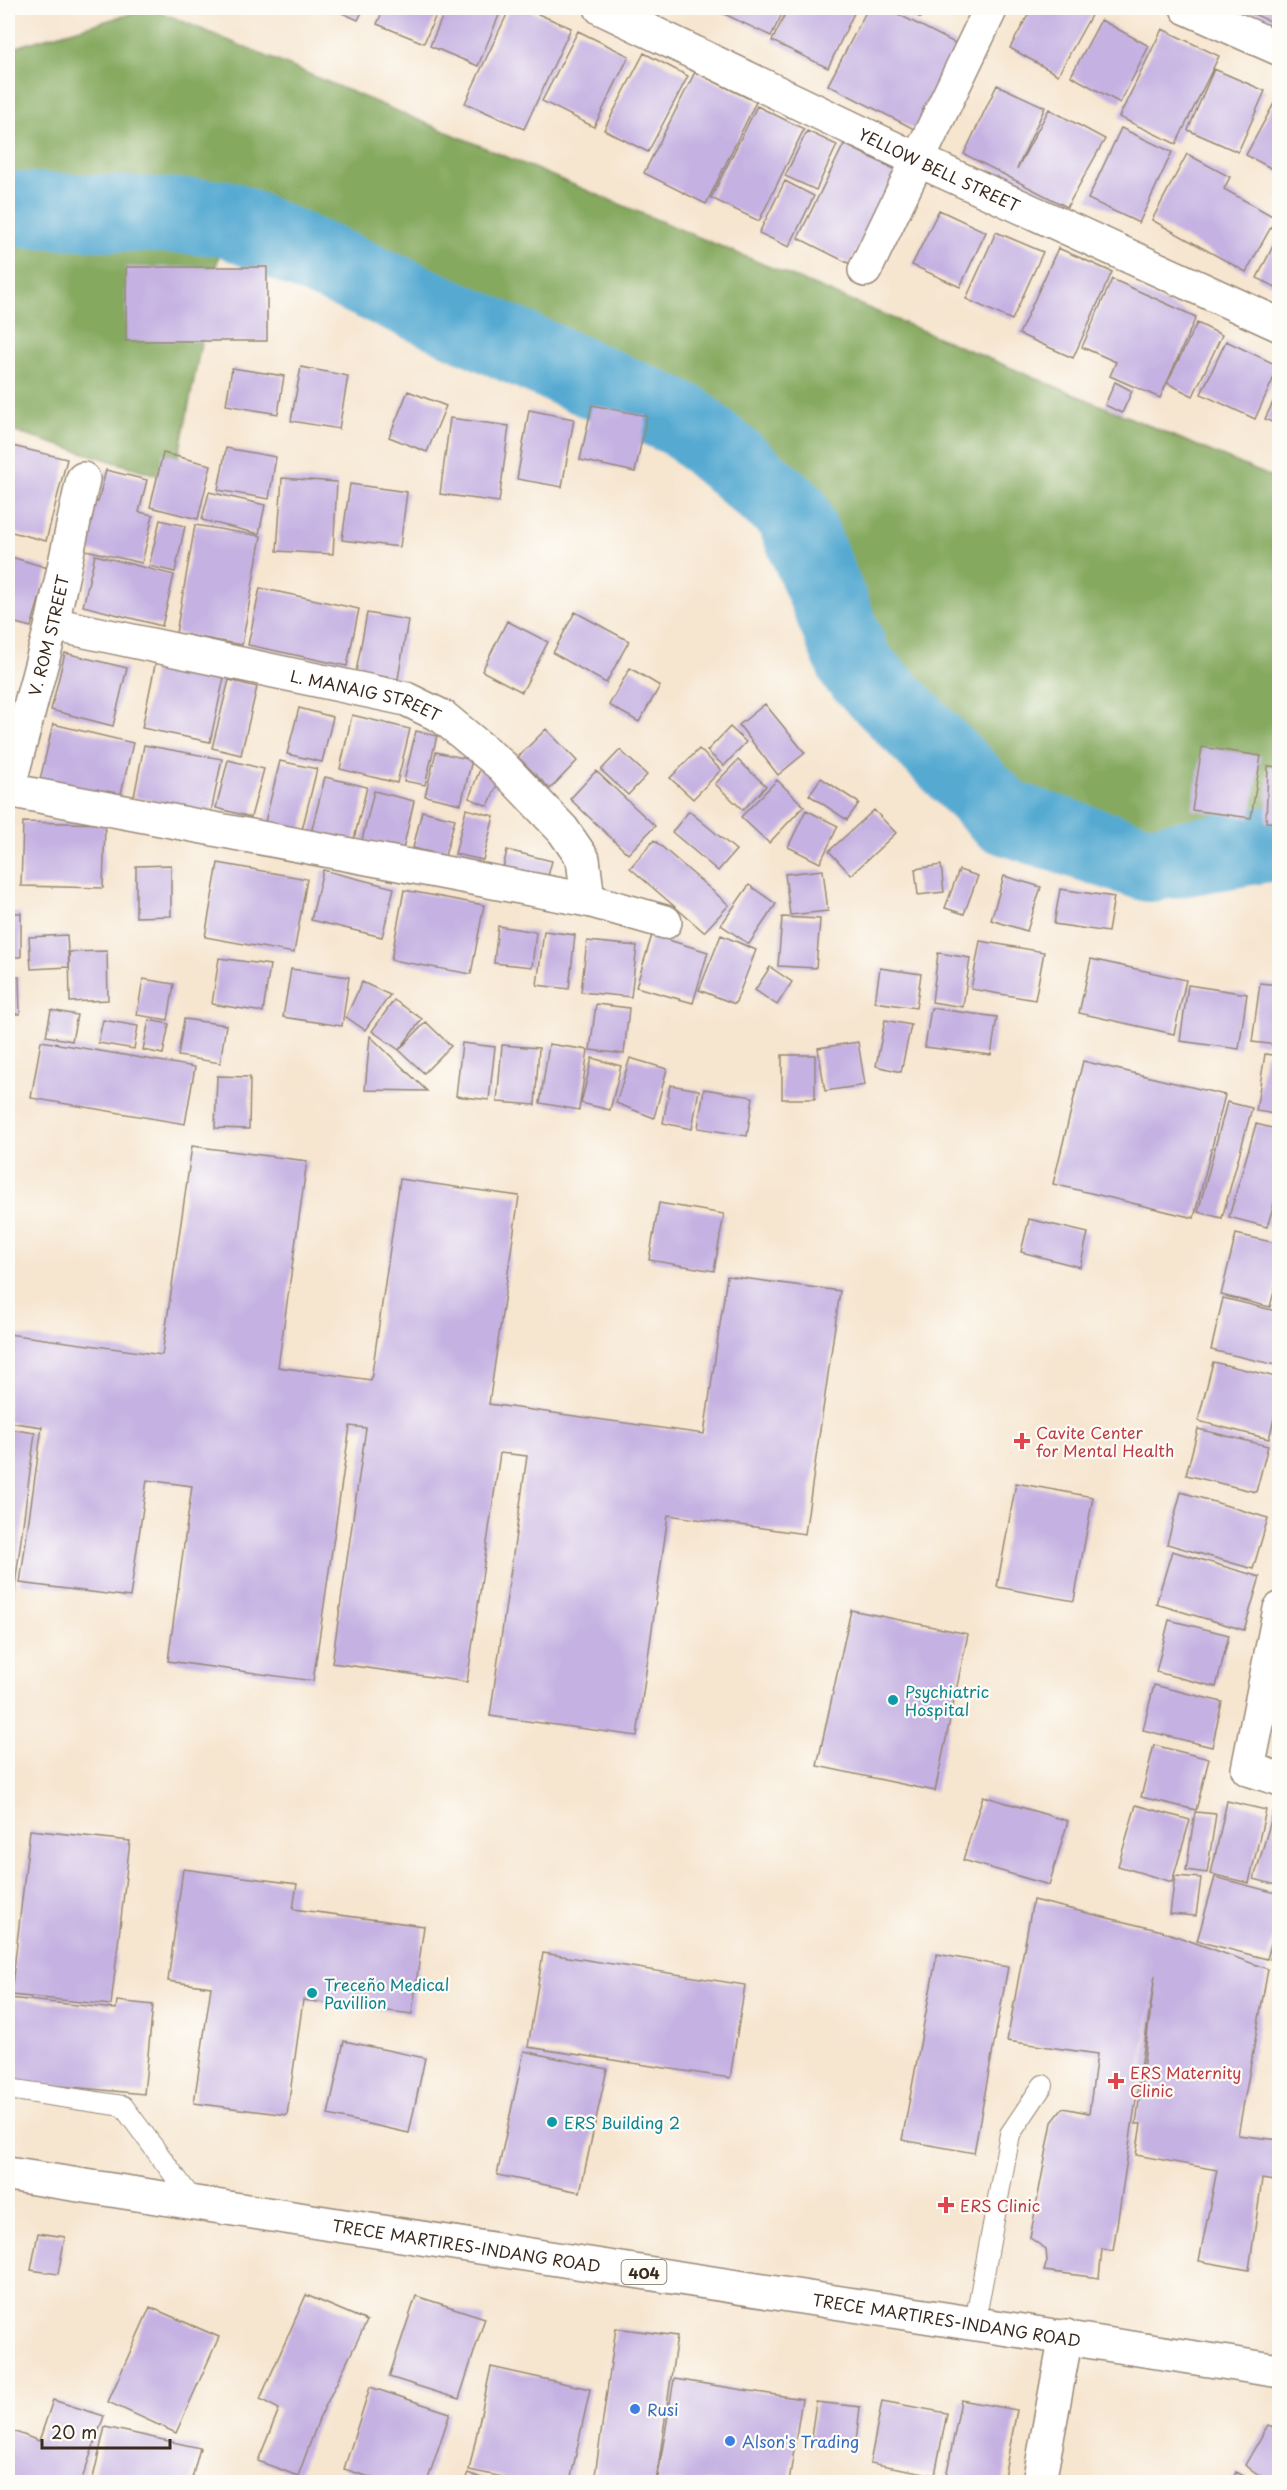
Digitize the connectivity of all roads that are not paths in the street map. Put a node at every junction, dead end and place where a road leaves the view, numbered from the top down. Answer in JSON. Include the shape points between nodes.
{"nodes":[{"id":1,"x":601,"y":8,"type":"edge"},
{"id":2,"x":991,"y":8,"type":"edge"},
{"id":3,"x":1187,"y":8,"type":"edge"},
{"id":4,"x":1280,"y":49,"type":"edge"},
{"id":5,"x":918,"y":160,"type":"junction"},
{"id":6,"x":865,"y":270,"type":"dead end"},
{"id":7,"x":1280,"y":325,"type":"edge"},
{"id":8,"x":83,"y":479,"type":"dead end"},
{"id":9,"x":51,"y":624,"type":"junction"},
{"id":10,"x":8,"y":789,"type":"edge"},
{"id":11,"x":588,"y":900,"type":"junction"},
{"id":12,"x":665,"y":922,"type":"dead end"},
{"id":13,"x":1280,"y":1609,"type":"edge"},
{"id":14,"x":1280,"y":1779,"type":"edge"},
{"id":15,"x":1043,"y":2085,"type":"dead end"},
{"id":16,"x":8,"y":2090,"type":"edge"},
{"id":17,"x":8,"y":2174,"type":"edge"},
{"id":18,"x":194,"y":2202,"type":"junction"},
{"id":19,"x":975,"y":2322,"type":"junction"},
{"id":20,"x":1065,"y":2337,"type":"junction"},
{"id":21,"x":1280,"y":2371,"type":"edge"},
{"id":22,"x":1039,"y":2482,"type":"edge"}],
"edges":[{"from":1,"to":5,"type":"street","name":"YELLOW BELL STREET"},
{"from":2,"to":5,"type":"street"},
{"from":3,"to":4,"type":"street"},
{"from":5,"to":6,"type":"street"},
{"from":5,"to":7,"type":"street","name":"YELLOW BELL STREET"},
{"from":8,"to":9,"type":"street","name":"V. ROM STREET"},
{"from":9,"to":10,"type":"street","name":"V. ROM STREET"},
{"from":9,"to":11,"type":"street","name":"L. MANAIG STREET","via":[[406,699],[443,717],[501,765],[563,831],[583,859]]},
{"from":10,"to":11,"type":"street"},
{"from":11,"to":12,"type":"street"},
{"from":13,"to":14,"type":"street","via":[[1248,1768]]},
{"from":15,"to":19,"type":"lane","via":[[1010,2134]]},
{"from":16,"to":18,"type":"lane","via":[[123,2106]]},
{"from":17,"to":18,"type":"street","name":"TRECE MARTIRES-INDANG ROAD","number":"404"},
{"from":18,"to":19,"type":"street","name":"TRECE MARTIRES-INDANG ROAD","number":"404"},
{"from":19,"to":20,"type":"street","name":"TRECE MARTIRES-INDANG ROAD","number":"404"},
{"from":20,"to":21,"type":"street","name":"TRECE MARTIRES-INDANG ROAD","number":"404"},
{"from":20,"to":22,"type":"street"}]}
